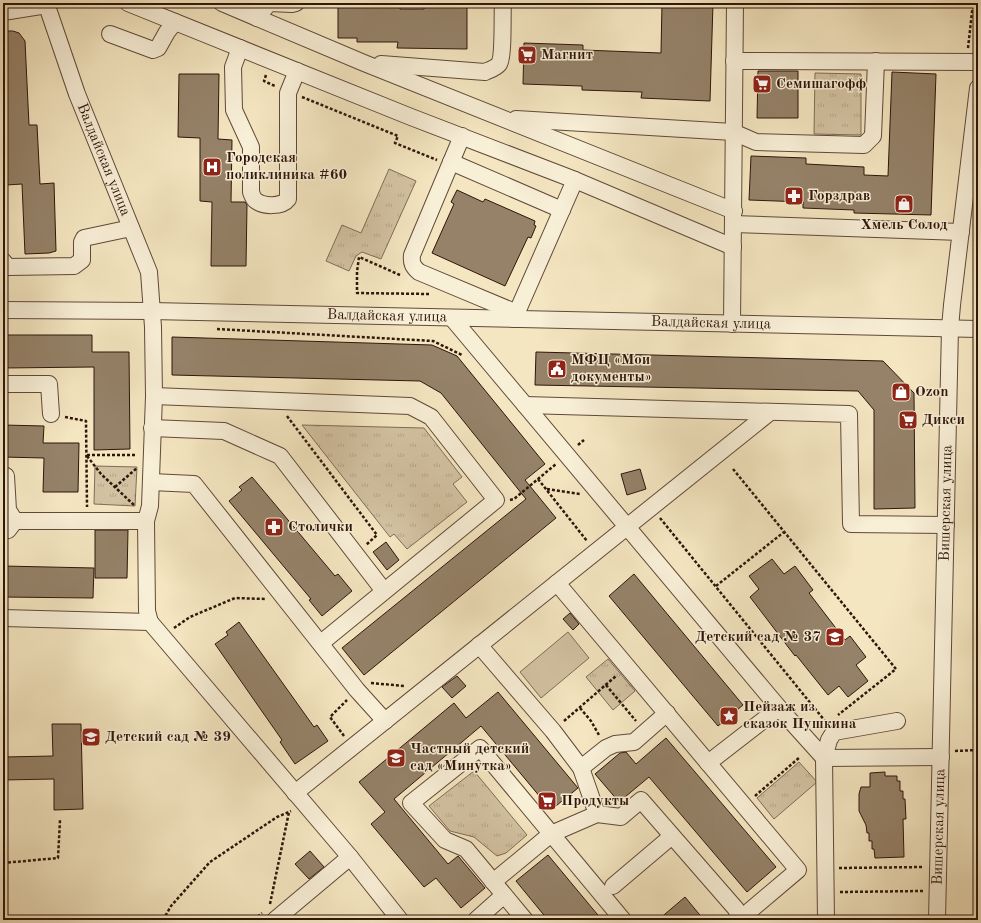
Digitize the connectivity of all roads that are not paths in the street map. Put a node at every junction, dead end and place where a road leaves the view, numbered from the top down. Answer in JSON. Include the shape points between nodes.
{"nodes":[{"id":1,"x":128,"y":3,"type":"edge"},
{"id":2,"x":222,"y":3,"type":"edge"},
{"id":3,"x":296,"y":3,"type":"edge"},
{"id":4,"x":502,"y":3,"type":"edge"},
{"id":5,"x":735,"y":3,"type":"edge"},
{"id":6,"x":47,"y":4,"type":"edge"},
{"id":7,"x":3,"y":12,"type":"edge"},
{"id":8,"x":256,"y":18,"type":"junction"},
{"id":9,"x":175,"y":22,"type":"junction"},
{"id":10,"x":110,"y":34,"type":"dead end"},
{"id":11,"x":240,"y":48,"type":"junction"},
{"id":12,"x":972,"y":57,"type":"edge"},
{"id":13,"x":734,"y":61,"type":"junction"},
{"id":14,"x":876,"y":61,"type":"junction"},
{"id":15,"x":364,"y":63,"type":"junction"},
{"id":16,"x":443,"y":69,"type":"junction"},
{"id":17,"x":297,"y":71,"type":"junction"},
{"id":18,"x":978,"y":88,"type":"edge"},
{"id":19,"x":441,"y":94,"type":"junction"},
{"id":20,"x":502,"y":118,"type":"junction"},
{"id":21,"x":733,"y":132,"type":"junction"},
{"id":22,"x":462,"y":136,"type":"junction"},
{"id":23,"x":449,"y":167,"type":"junction"},
{"id":24,"x":575,"y":180,"type":"junction"},
{"id":25,"x":562,"y":210,"type":"junction"},
{"id":26,"x":734,"y":218,"type":"junction"},
{"id":27,"x":131,"y":228,"type":"junction"},
{"id":28,"x":961,"y":232,"type":"junction"},
{"id":29,"x":733,"y":247,"type":"junction"},
{"id":30,"x":3,"y":261,"type":"edge"},
{"id":31,"x":3,"y":310,"type":"edge"},
{"id":32,"x":152,"y":311,"type":"junction"},
{"id":33,"x":515,"y":316,"type":"junction"},
{"id":34,"x":452,"y":318,"type":"junction"},
{"id":35,"x":732,"y":324,"type":"junction"},
{"id":36,"x":950,"y":328,"type":"junction"},
{"id":37,"x":978,"y":329,"type":"edge"},
{"id":38,"x":3,"y":384,"type":"edge"},
{"id":39,"x":154,"y":396,"type":"junction"},
{"id":40,"x":526,"y":405,"type":"junction"},
{"id":41,"x":769,"y":413,"type":"junction"},
{"id":42,"x":51,"y":414,"type":"road end"},
{"id":43,"x":152,"y":428,"type":"junction"},
{"id":44,"x":3,"y":476,"type":"edge"},
{"id":45,"x":151,"y":482,"type":"junction"},
{"id":46,"x":146,"y":521,"type":"junction"},
{"id":47,"x":946,"y":525,"type":"junction"},
{"id":48,"x":9,"y":526,"type":"edge"},
{"id":49,"x":628,"y":526,"type":"junction"},
{"id":50,"x":557,"y":583,"type":"junction"},
{"id":51,"x":384,"y":591,"type":"junction"},
{"id":52,"x":3,"y":618,"type":"edge"},
{"id":53,"x":150,"y":622,"type":"junction"},
{"id":54,"x":321,"y":643,"type":"junction"},
{"id":55,"x":479,"y":645,"type":"junction"},
{"id":56,"x":779,"y":708,"type":"junction"},
{"id":57,"x":667,"y":713,"type":"junction"},
{"id":58,"x":385,"y":721,"type":"junction"},
{"id":59,"x":897,"y":721,"type":"dead end"},
{"id":60,"x":941,"y":754,"type":"junction"},
{"id":61,"x":824,"y":758,"type":"junction"},
{"id":62,"x":708,"y":763,"type":"junction"},
{"id":63,"x":581,"y":768,"type":"junction"},
{"id":64,"x":300,"y":799,"type":"junction"},
{"id":65,"x":597,"y":814,"type":"junction"},
{"id":66,"x":551,"y":834,"type":"junction"},
{"id":67,"x":672,"y":836,"type":"junction"},
{"id":68,"x":350,"y":857,"type":"junction"},
{"id":69,"x":493,"y":882,"type":"junction"},
{"id":70,"x":613,"y":886,"type":"dead end"},
{"id":71,"x":504,"y":895,"type":"junction"},
{"id":72,"x":270,"y":912,"type":"edge"},
{"id":73,"x":740,"y":919,"type":"edge"},
{"id":74,"x":400,"y":920,"type":"edge"},
{"id":75,"x":476,"y":920,"type":"edge"},
{"id":76,"x":525,"y":920,"type":"edge"},
{"id":77,"x":623,"y":920,"type":"edge"},
{"id":78,"x":826,"y":920,"type":"edge"},
{"id":79,"x":937,"y":920,"type":"edge"}],
"edges":[{"from":1,"to":9,"type":"street"},
{"from":2,"to":8,"type":"street"},
{"from":3,"to":8,"type":"street","via":[[269,3]]},
{"from":4,"to":16,"type":"street","via":[[499,64],[485,72]]},
{"from":5,"to":13,"type":"street"},
{"from":6,"to":7,"type":"street"},
{"from":6,"to":27,"type":"street","name":"Валдайская улица","via":[[77,94]]},
{"from":8,"to":15,"type":"street"},
{"from":9,"to":10,"type":"street","via":[[158,48],[153,50]]},
{"from":9,"to":11,"type":"street"},
{"from":11,"to":17,"type":"street"},
{"from":11,"to":17,"type":"street","via":[[233,67],[234,110],[251,147],[251,192],[256,201],[263,204],[280,204],[288,199],[289,91]]},
{"from":12,"to":14,"type":"street"},
{"from":13,"to":14,"type":"street"},
{"from":13,"to":21,"type":"street"},
{"from":14,"to":21,"type":"street","via":[[873,136],[864,145],[756,142]]},
{"from":15,"to":16,"type":"street"},
{"from":15,"to":19,"type":"street"},
{"from":16,"to":19,"type":"street","via":[[437,85]]},
{"from":17,"to":22,"type":"street"},
{"from":18,"to":28,"type":"street","name":"Вишерская улица"},
{"from":19,"to":20,"type":"street"},
{"from":20,"to":21,"type":"street"},
{"from":20,"to":26,"type":"street"},
{"from":21,"to":26,"type":"street"},
{"from":22,"to":23,"type":"street"},
{"from":22,"to":24,"type":"street"},
{"from":23,"to":25,"type":"street"},
{"from":23,"to":33,"type":"street","via":[[411,261],[419,272]]},
{"from":24,"to":25,"type":"street"},
{"from":24,"to":29,"type":"street"},
{"from":25,"to":33,"type":"street"},
{"from":26,"to":28,"type":"street"},
{"from":26,"to":29,"type":"street"},
{"from":27,"to":30,"type":"street","via":[[84,238],[82,260],[74,266],[8,267]]},
{"from":27,"to":32,"type":"street","name":"Валдайская улица","via":[[149,272]]},
{"from":28,"to":36,"type":"street","name":"Вишерская улица"},
{"from":29,"to":35,"type":"street"},
{"from":31,"to":32,"type":"street"},
{"from":32,"to":34,"type":"street","name":"Валдайская улица"},
{"from":32,"to":39,"type":"street"},
{"from":33,"to":34,"type":"street","name":"Валдайская улица"},
{"from":33,"to":35,"type":"street","name":"Валдайская улица"},
{"from":34,"to":40,"type":"street"},
{"from":35,"to":36,"type":"street","name":"Валдайская улица"},
{"from":36,"to":37,"type":"street","name":"Валдайская улица"},
{"from":36,"to":47,"type":"street","name":"Вишерская улица"},
{"from":38,"to":42,"type":"street","via":[[48,384]]},
{"from":39,"to":43,"type":"street"},
{"from":39,"to":51,"type":"street","via":[[410,406],[431,417],[496,500]]},
{"from":40,"to":41,"type":"street"},
{"from":40,"to":49,"type":"street"},
{"from":41,"to":47,"type":"street","via":[[849,414],[851,524]]},
{"from":41,"to":49,"type":"street"},
{"from":43,"to":45,"type":"street"},
{"from":43,"to":51,"type":"street","via":[[224,431],[280,456]]},
{"from":44,"to":48,"type":"street","via":[[6,476]]},
{"from":45,"to":46,"type":"street","via":[[150,506]]},
{"from":45,"to":54,"type":"street","via":[[194,484]]},
{"from":46,"to":48,"type":"street","via":[[87,521]]},
{"from":46,"to":53,"type":"street","via":[[147,611]]},
{"from":47,"to":60,"type":"street","name":"Вишерская улица"},
{"from":49,"to":50,"type":"street"},
{"from":49,"to":56,"type":"street"},
{"from":50,"to":55,"type":"street"},
{"from":50,"to":57,"type":"street"},
{"from":51,"to":54,"type":"street"},
{"from":52,"to":53,"type":"street"},
{"from":53,"to":64,"type":"street"},
{"from":54,"to":58,"type":"street"},
{"from":55,"to":58,"type":"street"},
{"from":55,"to":63,"type":"street","via":[[553,731]]},
{"from":56,"to":61,"type":"street"},
{"from":56,"to":62,"type":"street"},
{"from":57,"to":62,"type":"street"},
{"from":57,"to":63,"type":"street","via":[[634,742],[615,744],[606,748]]},
{"from":58,"to":64,"type":"street","via":[[352,747]]},
{"from":59,"to":61,"type":"street","via":[[834,732]]},
{"from":60,"to":61,"type":"street"},
{"from":60,"to":79,"type":"street","name":"Вишерская улица"},
{"from":61,"to":78,"type":"street"},
{"from":62,"to":73,"type":"street","via":[[798,870]]},
{"from":63,"to":65,"type":"street"},
{"from":64,"to":68,"type":"street"},
{"from":65,"to":66,"type":"street"},
{"from":65,"to":67,"type":"street","via":[[621,817],[641,800]]},
{"from":66,"to":69,"type":"street"},
{"from":66,"to":69,"type":"street","via":[[480,748],[411,803],[445,840],[466,849]]},
{"from":66,"to":77,"type":"street"},
{"from":67,"to":70,"type":"street"},
{"from":67,"to":73,"type":"street","via":[[736,908]]},
{"from":68,"to":72,"type":"street"},
{"from":68,"to":74,"type":"street"},
{"from":69,"to":71,"type":"street"},
{"from":71,"to":75,"type":"street"},
{"from":71,"to":76,"type":"street"}]}
